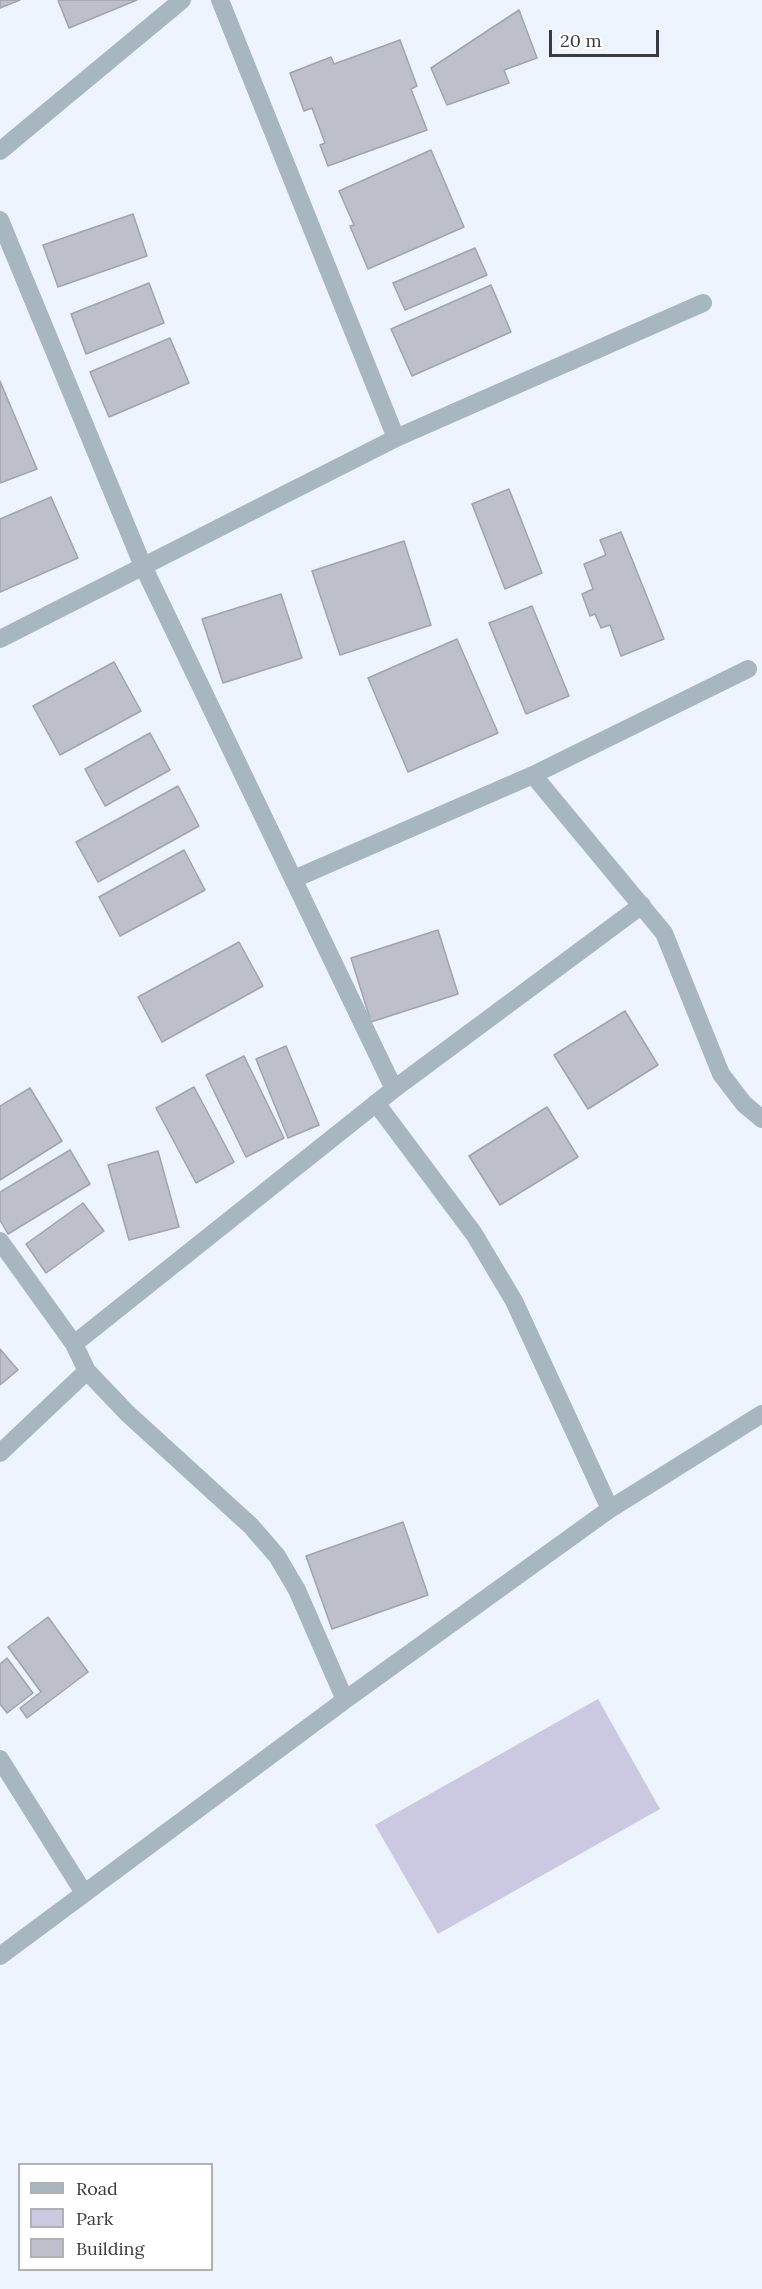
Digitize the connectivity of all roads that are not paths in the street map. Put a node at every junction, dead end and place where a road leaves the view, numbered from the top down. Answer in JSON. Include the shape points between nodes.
{"nodes":[{"id":1,"x":182,"y":0,"type":"edge"},
{"id":2,"x":220,"y":0,"type":"edge"},
{"id":3,"x":0,"y":150,"type":"edge"},
{"id":4,"x":0,"y":220,"type":"edge"},
{"id":5,"x":703,"y":303,"type":"dead end"},
{"id":6,"x":396,"y":438,"type":"junction"},
{"id":7,"x":143,"y":566,"type":"junction"},
{"id":8,"x":0,"y":639,"type":"edge"},
{"id":9,"x":748,"y":669,"type":"dead end"},
{"id":10,"x":533,"y":775,"type":"junction"},
{"id":11,"x":294,"y":879,"type":"junction"},
{"id":12,"x":642,"y":905,"type":"junction"},
{"id":13,"x":394,"y":1089,"type":"junction"},
{"id":14,"x":376,"y":1103,"type":"junction"},
{"id":15,"x":762,"y":1119,"type":"edge"},
{"id":16,"x":0,"y":1241,"type":"edge"},
{"id":17,"x":74,"y":1344,"type":"junction"},
{"id":18,"x":87,"y":1371,"type":"junction"},
{"id":19,"x":762,"y":1414,"type":"edge"},
{"id":20,"x":0,"y":1453,"type":"edge"},
{"id":21,"x":610,"y":1509,"type":"junction"},
{"id":22,"x":345,"y":1700,"type":"junction"},
{"id":23,"x":0,"y":1759,"type":"edge"},
{"id":24,"x":84,"y":1893,"type":"junction"},
{"id":25,"x":0,"y":1956,"type":"edge"}],
"edges":[{"from":1,"to":3,"type":"street"},
{"from":2,"to":6,"type":"street"},
{"from":4,"to":7,"type":"street"},
{"from":5,"to":6,"type":"street"},
{"from":6,"to":7,"type":"street"},
{"from":7,"to":8,"type":"street"},
{"from":7,"to":11,"type":"street"},
{"from":9,"to":10,"type":"street"},
{"from":10,"to":11,"type":"street"},
{"from":10,"to":12,"type":"street"},
{"from":11,"to":13,"type":"street"},
{"from":12,"to":13,"type":"street"},
{"from":12,"to":15,"type":"street","via":[[664,933],[721,1074],[744,1104]]},
{"from":13,"to":14,"type":"street"},
{"from":14,"to":17,"type":"street"},
{"from":14,"to":21,"type":"street","via":[[474,1234],[514,1301]]},
{"from":16,"to":17,"type":"street"},
{"from":17,"to":18,"type":"street"},
{"from":18,"to":20,"type":"street"},
{"from":18,"to":22,"type":"street","via":[[127,1413],[251,1526],[277,1556],[301,1599]]},
{"from":19,"to":21,"type":"street"},
{"from":21,"to":22,"type":"street"},
{"from":22,"to":24,"type":"street"},
{"from":23,"to":24,"type":"street"},
{"from":24,"to":25,"type":"street"}]}
